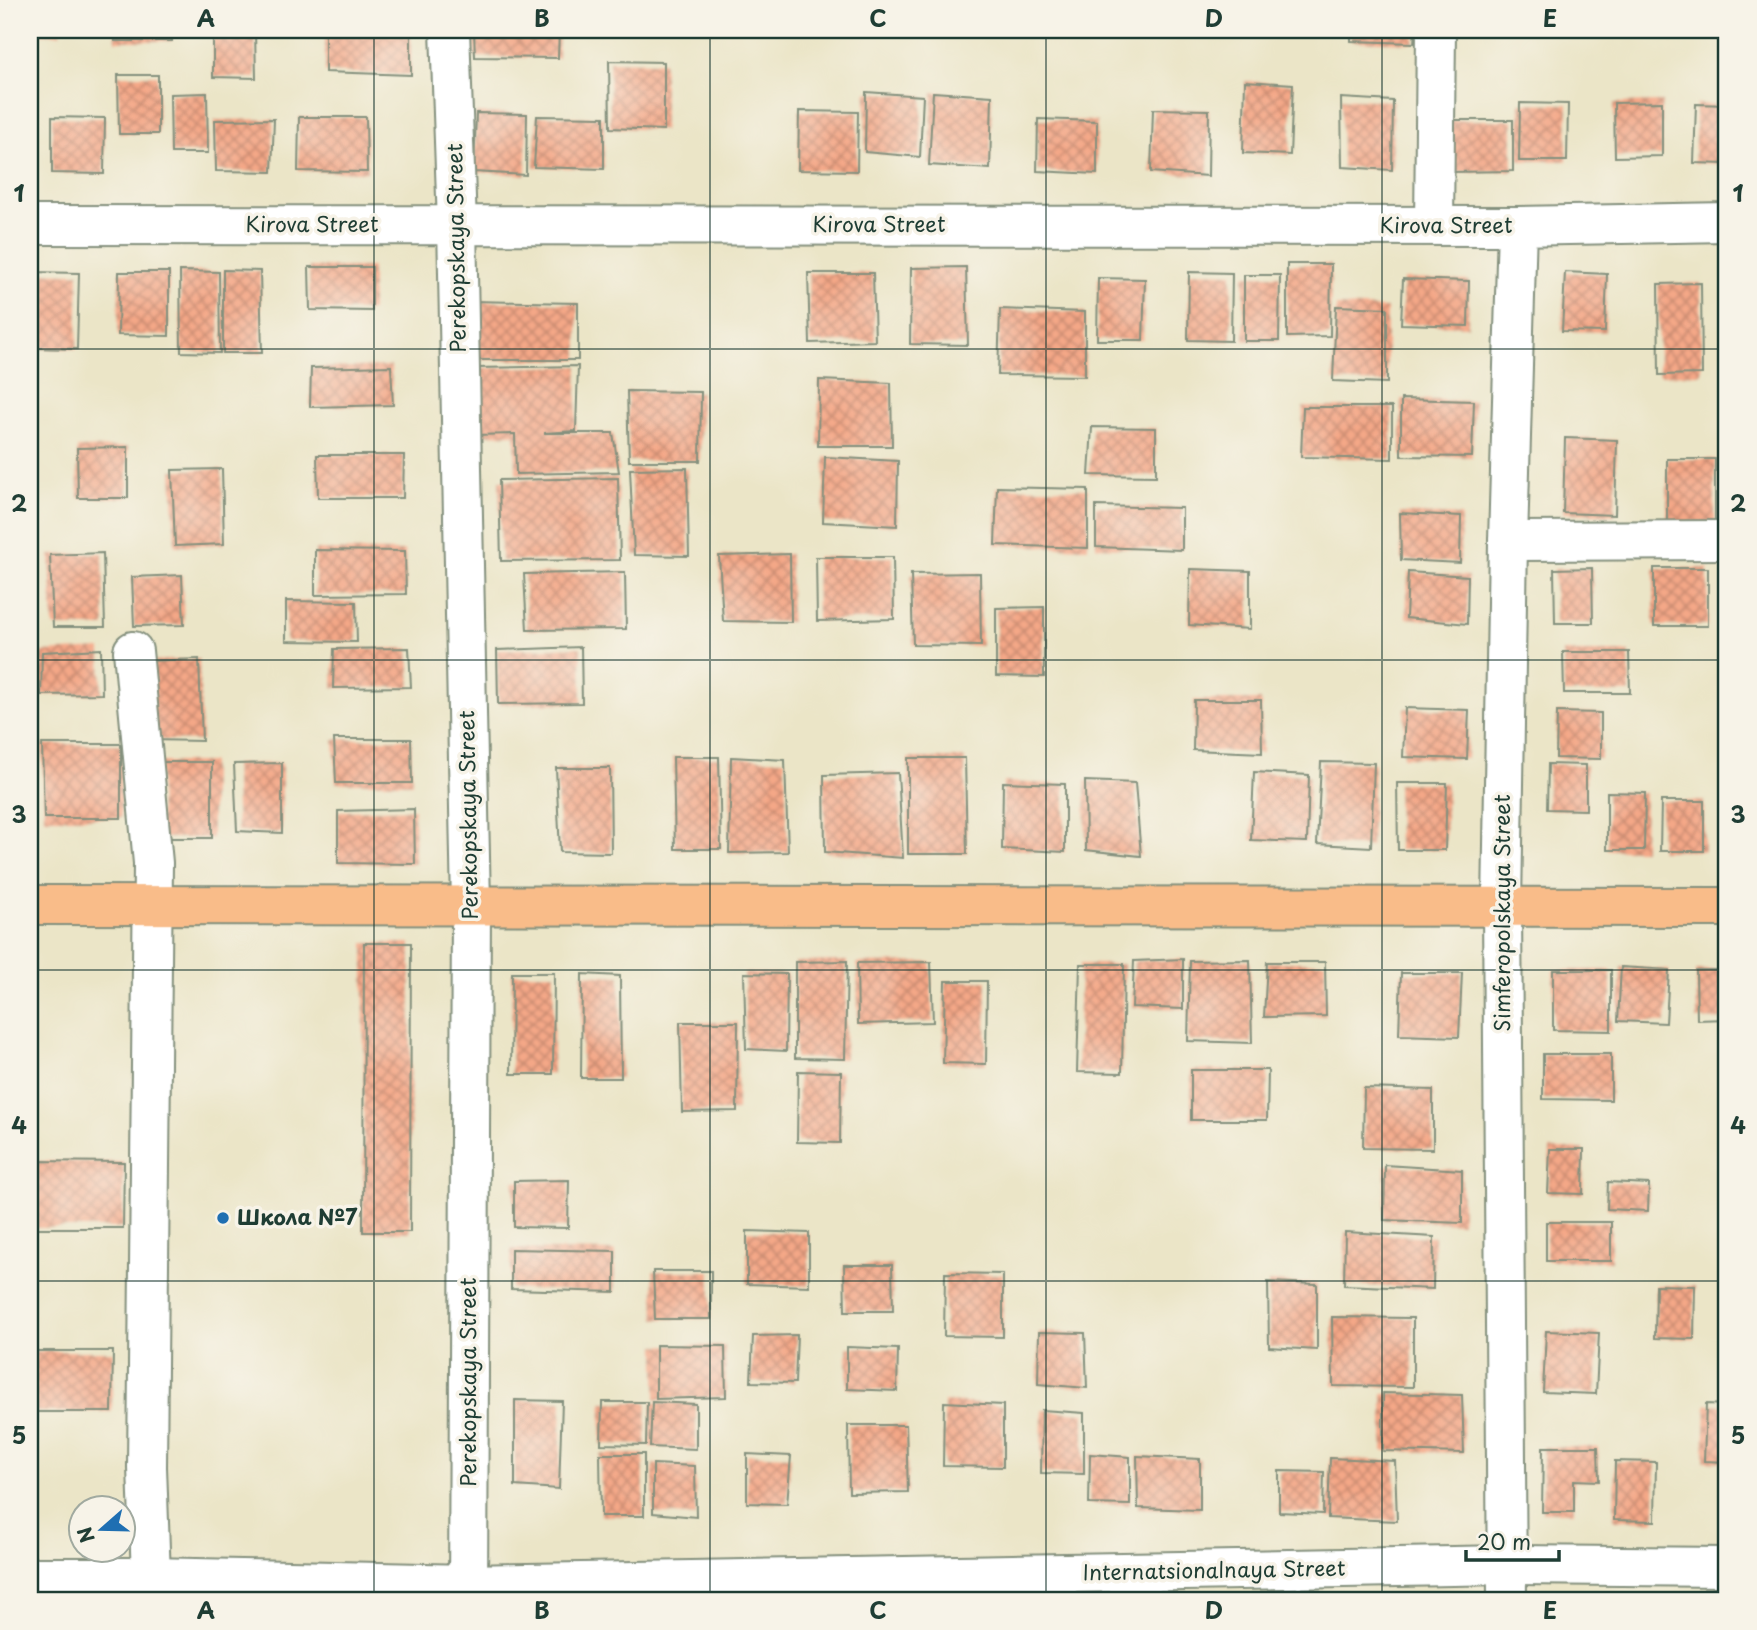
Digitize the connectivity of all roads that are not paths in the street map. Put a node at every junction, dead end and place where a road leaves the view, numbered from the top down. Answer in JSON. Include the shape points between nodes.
{"nodes":[{"id":1,"x":450,"y":30,"type":"edge"},
{"id":2,"x":1436,"y":30,"type":"edge"},
{"id":3,"x":1727,"y":222,"type":"edge"},
{"id":4,"x":30,"y":225,"type":"edge"},
{"id":5,"x":457,"y":225,"type":"junction"},
{"id":6,"x":1434,"y":225,"type":"junction"},
{"id":7,"x":1517,"y":226,"type":"junction"},
{"id":8,"x":1727,"y":540,"type":"edge"},
{"id":9,"x":1508,"y":541,"type":"junction"},
{"id":10,"x":133,"y":651,"type":"dead end"},
{"id":11,"x":30,"y":905,"type":"edge"},
{"id":12,"x":471,"y":905,"type":"junction"},
{"id":13,"x":153,"y":906,"type":"junction"},
{"id":14,"x":1502,"y":906,"type":"junction"},
{"id":15,"x":1727,"y":907,"type":"edge"},
{"id":16,"x":1727,"y":1567,"type":"edge"},
{"id":17,"x":30,"y":1577,"type":"edge"},
{"id":18,"x":151,"y":1577,"type":"junction"},
{"id":19,"x":1507,"y":1583,"type":"edge"},
{"id":20,"x":468,"y":1592,"type":"edge"}],
"edges":[{"from":1,"to":5,"type":"street","name":"Perekopskaya Street"},
{"from":2,"to":6,"type":"street"},
{"from":3,"to":7,"type":"street","name":"Kirova Street"},
{"from":4,"to":5,"type":"street","name":"Kirova Street"},
{"from":5,"to":6,"type":"street","name":"Kirova Street"},
{"from":5,"to":12,"type":"street","name":"Perekopskaya Street"},
{"from":6,"to":7,"type":"street","name":"Kirova Street"},
{"from":7,"to":9,"type":"street","name":"Simferopolskaya Street"},
{"from":8,"to":9,"type":"street"},
{"from":9,"to":14,"type":"street","name":"Simferopolskaya Street"},
{"from":10,"to":13,"type":"street"},
{"from":11,"to":13,"type":"main road"},
{"from":12,"to":13,"type":"main road"},
{"from":12,"to":14,"type":"main road"},
{"from":12,"to":20,"type":"street","name":"Perekopskaya Street"},
{"from":13,"to":18,"type":"street","via":[[147,1467]]},
{"from":14,"to":15,"type":"main road"},
{"from":14,"to":19,"type":"street","name":"Simferopolskaya Street"},
{"from":16,"to":19,"type":"street","name":"Internatsionalnaya Street"},
{"from":17,"to":18,"type":"street","name":"Internatsionalnaya Street"},
{"from":18,"to":20,"type":"street","name":"Internatsionalnaya Street"},
{"from":19,"to":20,"type":"street","name":"Internatsionalnaya Street"}]}
